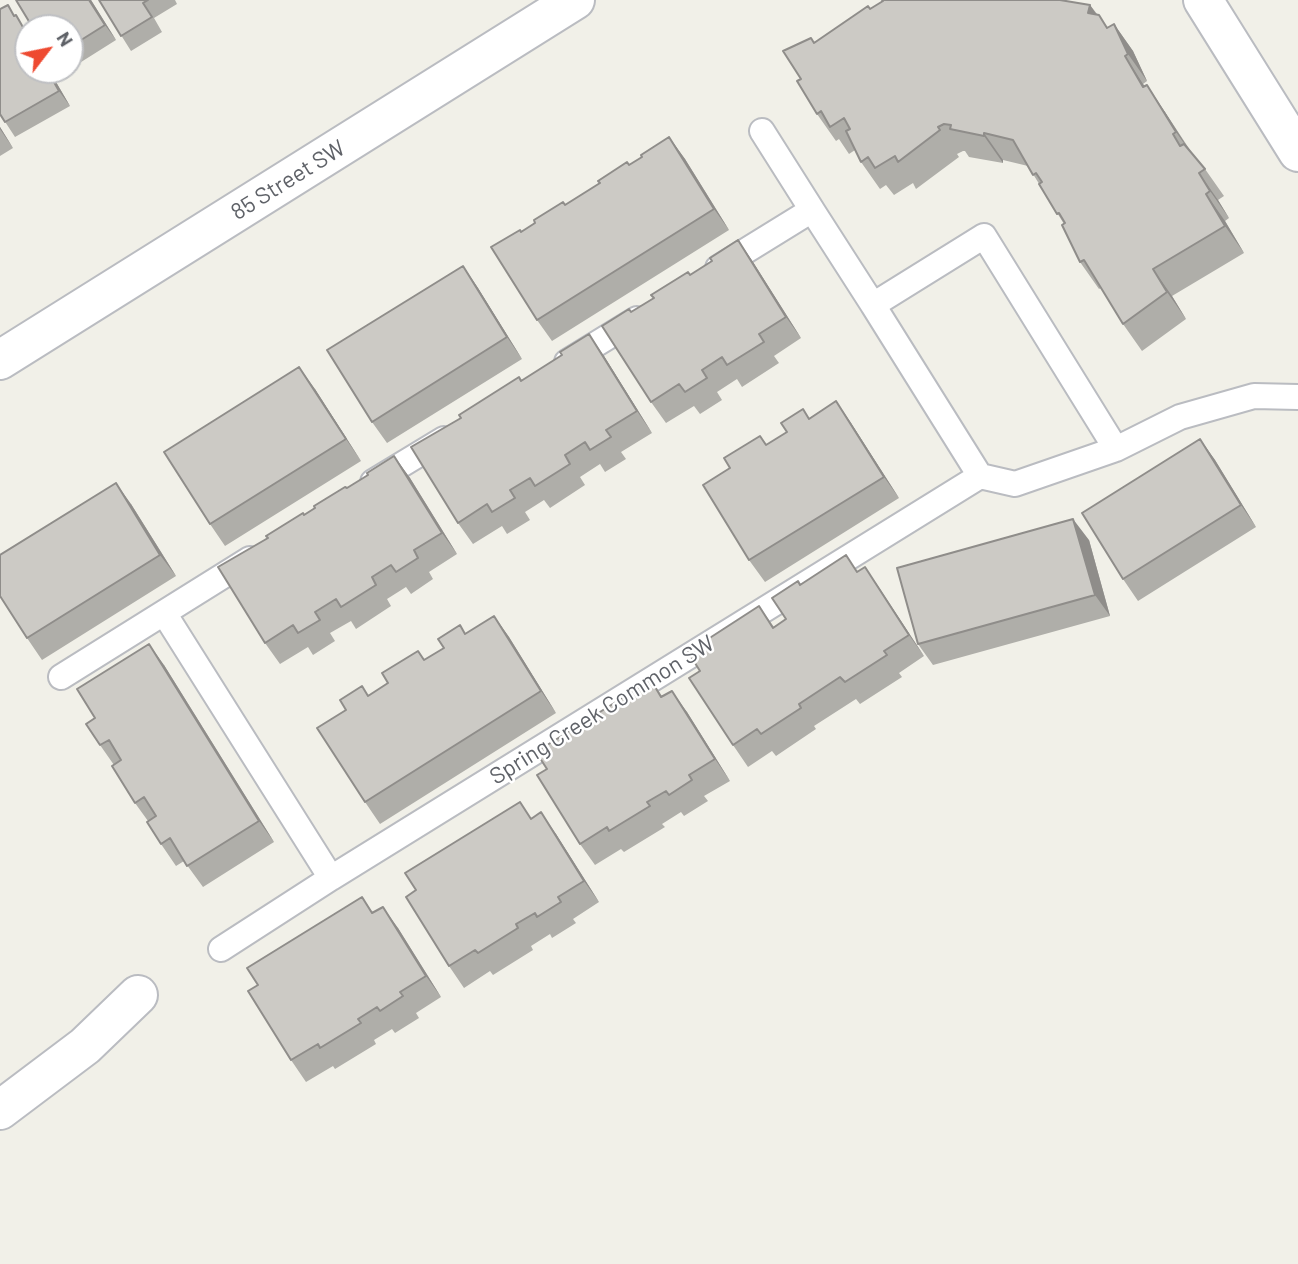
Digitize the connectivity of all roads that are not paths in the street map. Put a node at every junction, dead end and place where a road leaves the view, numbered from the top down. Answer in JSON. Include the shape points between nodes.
{"nodes":[{"id":1,"x":575,"y":0,"type":"edge"},
{"id":2,"x":1203,"y":0,"type":"edge"},
{"id":3,"x":762,"y":131,"type":"dead end"},
{"id":4,"x":1298,"y":152,"type":"edge"},
{"id":5,"x":812,"y":210,"type":"junction"},
{"id":6,"x":694,"y":283,"type":"edge"},
{"id":7,"x":659,"y":305,"type":"edge"},
{"id":8,"x":873,"y":305,"type":"junction"},
{"id":9,"x":0,"y":360,"type":"edge"},
{"id":10,"x":553,"y":371,"type":"edge"},
{"id":11,"x":1298,"y":397,"type":"edge"},
{"id":12,"x":458,"y":430,"type":"edge"},
{"id":13,"x":1116,"y":449,"type":"junction"},
{"id":14,"x":980,"y":477,"type":"junction"},
{"id":15,"x":352,"y":496,"type":"edge"},
{"id":16,"x":270,"y":547,"type":"edge"},
{"id":17,"x":164,"y":613,"type":"junction"},
{"id":18,"x":61,"y":677,"type":"dead end"},
{"id":19,"x":331,"y":877,"type":"junction"},
{"id":20,"x":221,"y":949,"type":"dead end"},
{"id":21,"x":138,"y":995,"type":"dead end"},
{"id":22,"x":0,"y":1110,"type":"edge"}],
"edges":[{"from":1,"to":9,"type":"street","name":"85 Street SW"},
{"from":2,"to":4,"type":"street"},
{"from":3,"to":5,"type":"lane"},
{"from":5,"to":6,"type":"lane"},
{"from":5,"to":8,"type":"lane"},
{"from":7,"to":10,"type":"lane"},
{"from":8,"to":13,"type":"lane","via":[[984,236]]},
{"from":8,"to":14,"type":"lane"},
{"from":11,"to":13,"type":"lane","via":[[1254,396],[1180,417]]},
{"from":12,"to":15,"type":"lane"},
{"from":13,"to":14,"type":"lane","via":[[1015,484]]},
{"from":14,"to":19,"type":"lane","name":"Spring Creek Common SW"},
{"from":16,"to":17,"type":"lane"},
{"from":17,"to":18,"type":"lane"},
{"from":17,"to":19,"type":"lane"},
{"from":19,"to":20,"type":"lane","name":"Spring Creek Common SW"},
{"from":21,"to":22,"type":"street","via":[[85,1046]]}]}
